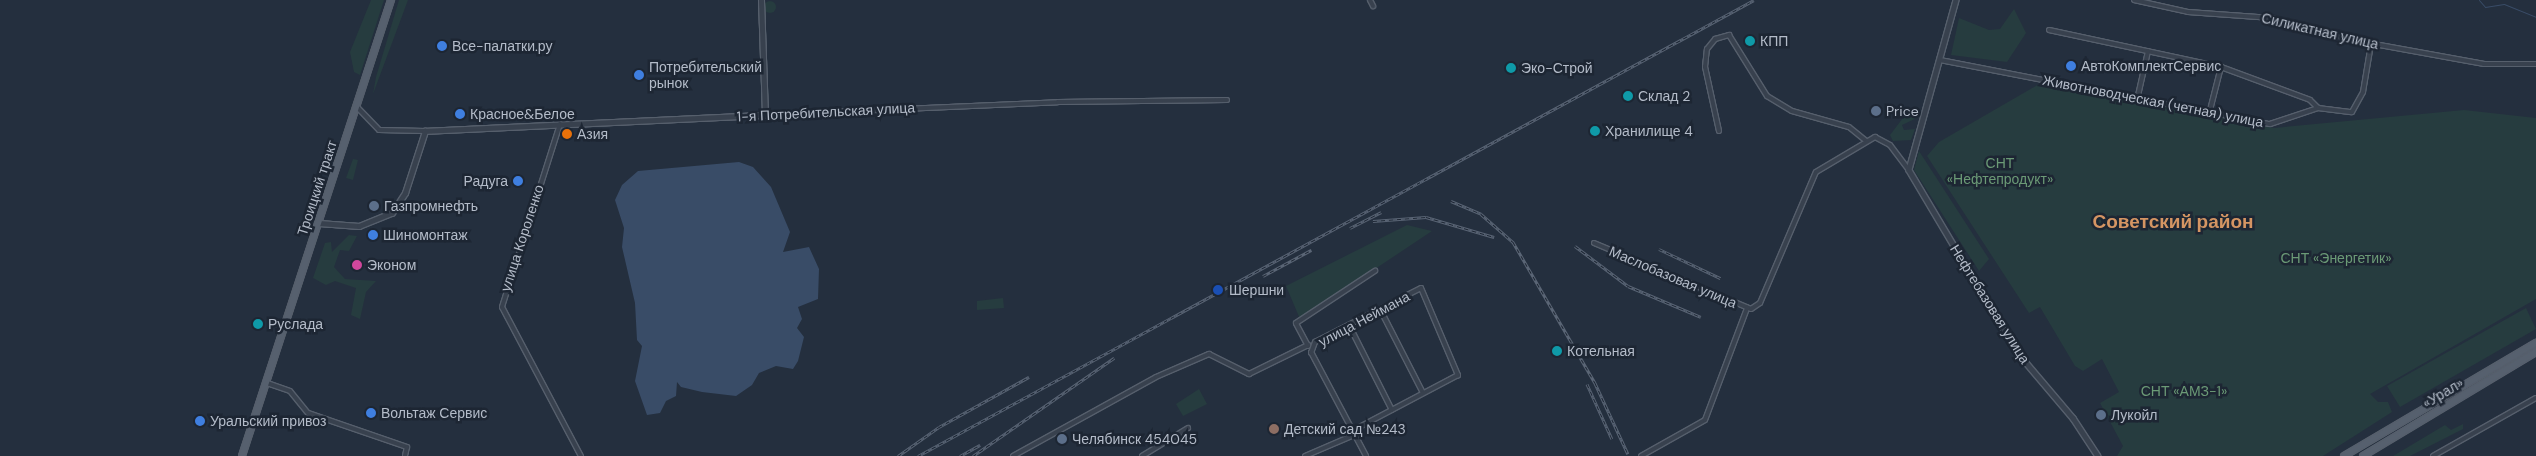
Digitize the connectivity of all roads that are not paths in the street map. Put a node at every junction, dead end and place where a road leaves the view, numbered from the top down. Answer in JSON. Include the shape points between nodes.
{"nodes":[{"id":1,"x":391,"y":0,"type":"edge"},
{"id":2,"x":761,"y":0,"type":"edge"},
{"id":3,"x":1370,"y":0,"type":"edge"},
{"id":4,"x":1956,"y":0,"type":"edge"},
{"id":5,"x":2134,"y":0,"type":"edge"},
{"id":6,"x":1373,"y":6,"type":"dead end"},
{"id":7,"x":2049,"y":30,"type":"dead end"},
{"id":8,"x":2372,"y":44,"type":"junction"},
{"id":9,"x":2148,"y":51,"type":"junction"},
{"id":10,"x":1940,"y":60,"type":"junction"},
{"id":11,"x":2536,"y":64,"type":"edge"},
{"id":12,"x":2221,"y":67,"type":"junction"},
{"id":13,"x":1227,"y":100,"type":"dead end"},
{"id":14,"x":2137,"y":100,"type":"junction"},
{"id":15,"x":356,"y":106,"type":"junction"},
{"id":16,"x":2318,"y":108,"type":"junction"},
{"id":17,"x":2209,"y":114,"type":"junction"},
{"id":18,"x":765,"y":115,"type":"junction"},
{"id":19,"x":560,"y":124,"type":"junction"},
{"id":20,"x":425,"y":131,"type":"junction"},
{"id":21,"x":1719,"y":131,"type":"dead end"},
{"id":22,"x":1865,"y":140,"type":"junction"},
{"id":23,"x":1909,"y":170,"type":"junction"},
{"id":24,"x":319,"y":224,"type":"junction"},
{"id":25,"x":1594,"y":243,"type":"dead end"},
{"id":26,"x":1375,"y":272,"type":"dead end"},
{"id":27,"x":1747,"y":308,"type":"junction"},
{"id":28,"x":1380,"y":309,"type":"junction"},
{"id":29,"x":1349,"y":325,"type":"junction"},
{"id":30,"x":2536,"y":343,"type":"edge"},
{"id":31,"x":1308,"y":345,"type":"junction"},
{"id":32,"x":2536,"y":352,"type":"edge"},
{"id":33,"x":1311,"y":353,"type":"junction"},
{"id":34,"x":267,"y":383,"type":"junction"},
{"id":35,"x":1423,"y":393,"type":"junction"},
{"id":36,"x":2536,"y":398,"type":"edge"},
{"id":37,"x":1392,"y":410,"type":"junction"},
{"id":38,"x":1188,"y":428,"type":"dead end"},
{"id":39,"x":1354,"y":433,"type":"junction"},
{"id":40,"x":2345,"y":455,"type":"edge"},
{"id":41,"x":242,"y":456,"type":"edge"},
{"id":42,"x":406,"y":456,"type":"edge"},
{"id":43,"x":581,"y":456,"type":"edge"},
{"id":44,"x":1013,"y":456,"type":"edge"},
{"id":45,"x":1142,"y":456,"type":"edge"},
{"id":46,"x":1305,"y":456,"type":"edge"},
{"id":47,"x":1366,"y":456,"type":"edge"},
{"id":48,"x":1641,"y":456,"type":"edge"},
{"id":49,"x":2098,"y":456,"type":"edge"},
{"id":50,"x":2363,"y":456,"type":"edge"},
{"id":51,"x":2433,"y":456,"type":"edge"}],
"edges":[{"from":1,"to":15,"type":"main road","name":"Троицкий тракт"},
{"from":2,"to":18,"type":"street"},
{"from":3,"to":6,"type":"street"},
{"from":4,"to":10,"type":"street"},
{"from":5,"to":8,"type":"street","name":"Силикатная улица","via":[[2188,12],[2272,18]]},
{"from":7,"to":9,"type":"street"},
{"from":8,"to":11,"type":"street","name":"Силикатная улица","via":[[2484,64]]},
{"from":8,"to":16,"type":"street","name":"Животноводческая (четная) улица","via":[[2358,107],[2344,113]]},
{"from":9,"to":12,"type":"street"},
{"from":9,"to":14,"type":"street"},
{"from":10,"to":14,"type":"street","name":"Животноводческая (четная) улица"},
{"from":10,"to":23,"type":"street"},
{"from":12,"to":16,"type":"street","via":[[2310,100]]},
{"from":12,"to":17,"type":"street"},
{"from":13,"to":18,"type":"street","name":"1-я Потребительская улица","via":[[1058,102]]},
{"from":14,"to":17,"type":"street","name":"Животноводческая (четная) улица"},
{"from":15,"to":20,"type":"street","name":"1-я Потребительская улица","via":[[378,130]]},
{"from":15,"to":24,"type":"main road","name":"Троицкий тракт"},
{"from":16,"to":17,"type":"street","name":"Животноводческая (четная) улица","via":[[2270,124]]},
{"from":18,"to":19,"type":"street","name":"1-я Потребительская улица"},
{"from":19,"to":20,"type":"street","name":"1-я Потребительская улица"},
{"from":19,"to":43,"type":"street","name":"улица Короленко","via":[[502,307]]},
{"from":20,"to":24,"type":"street","via":[[405,193],[392,212],[359,226]]},
{"from":21,"to":22,"type":"street","via":[[1706,58],[1715,39],[1729,35],[1767,96],[1792,111],[1849,127]]},
{"from":22,"to":23,"type":"street","via":[[1875,137],[1886,141]]},
{"from":22,"to":27,"type":"street","name":"Маслобазовая улица","via":[[1812,177],[1760,303]]},
{"from":23,"to":49,"type":"street","name":"Нефтебазовая улица","via":[[2017,352],[2073,418]]},
{"from":24,"to":34,"type":"main road","name":"Троицкий тракт"},
{"from":25,"to":27,"type":"street","name":"Маслобазовая улица"},
{"from":26,"to":31,"type":"street","via":[[1296,323]]},
{"from":27,"to":48,"type":"street","via":[[1706,420]]},
{"from":28,"to":29,"type":"street","name":"улица Неймана"},
{"from":28,"to":35,"type":"street"},
{"from":28,"to":35,"type":"street","name":"улица Неймана","via":[[1421,288],[1458,375]]},
{"from":29,"to":33,"type":"street","name":"улица Неймана","via":[[1315,342]]},
{"from":29,"to":37,"type":"street"},
{"from":30,"to":40,"type":"main road","name":"«Урал»"},
{"from":31,"to":33,"type":"street"},
{"from":31,"to":44,"type":"street","via":[[1248,374],[1208,354],[1156,377]]},
{"from":32,"to":50,"type":"main road","name":"«Урал»"},
{"from":33,"to":39,"type":"street"},
{"from":34,"to":41,"type":"main road","name":"Троицкий тракт"},
{"from":34,"to":42,"type":"street","via":[[290,390],[308,413],[407,446]]},
{"from":35,"to":37,"type":"street"},
{"from":36,"to":51,"type":"street"},
{"from":37,"to":39,"type":"street"},
{"from":38,"to":45,"type":"street"},
{"from":39,"to":46,"type":"street"},
{"from":39,"to":47,"type":"street"}]}
